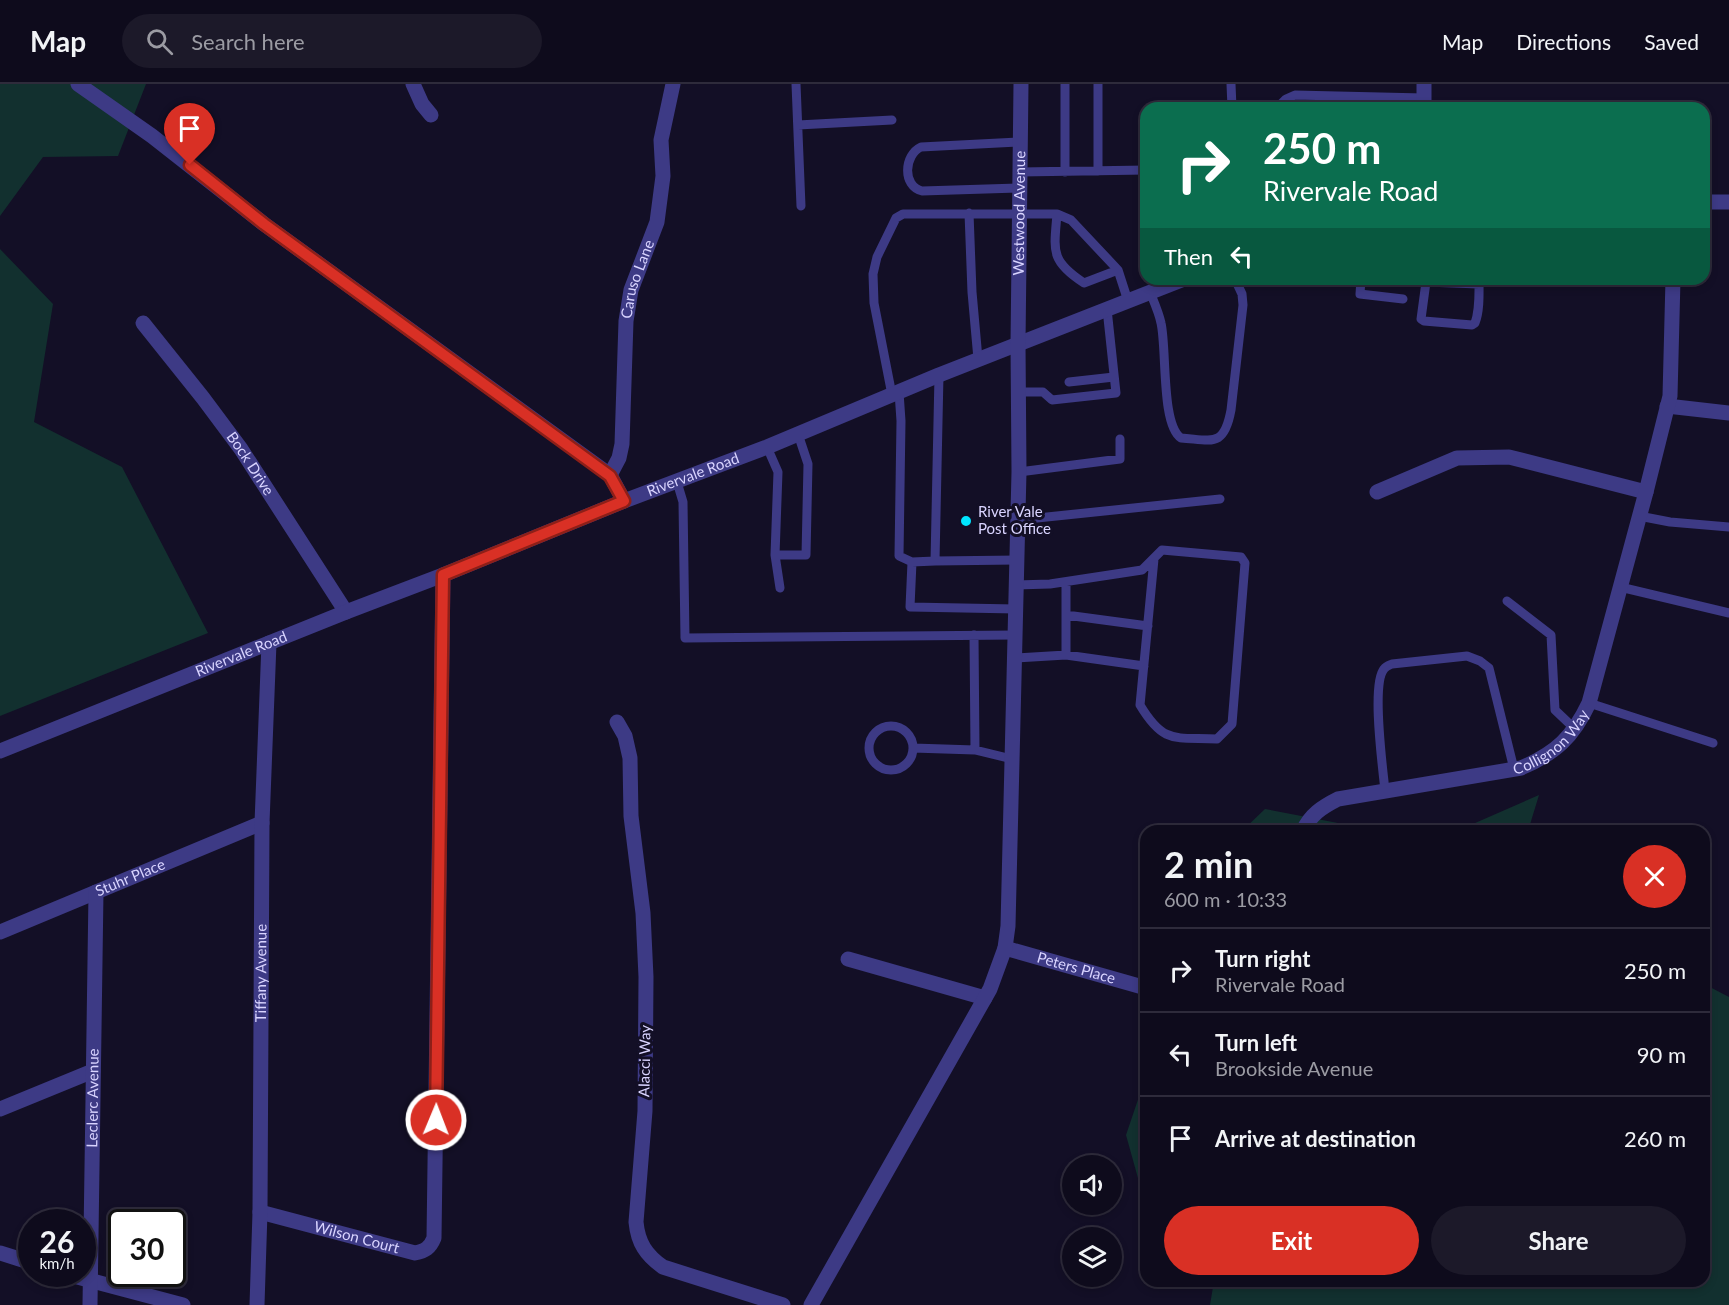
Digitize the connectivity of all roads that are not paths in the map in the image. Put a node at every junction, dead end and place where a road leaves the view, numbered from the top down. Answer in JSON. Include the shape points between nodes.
{"nodes":[{"id":1,"x":78,"y":84,"type":"edge"},
{"id":2,"x":413,"y":84,"type":"edge"},
{"id":3,"x":673,"y":84,"type":"edge"},
{"id":4,"x":796,"y":84,"type":"edge"},
{"id":5,"x":1021,"y":84,"type":"edge"},
{"id":6,"x":1065,"y":84,"type":"edge"},
{"id":7,"x":1098,"y":84,"type":"edge"},
{"id":8,"x":1231,"y":84,"type":"edge"},
{"id":9,"x":1381,"y":97,"type":"junction"},
{"id":10,"x":1424,"y":97,"type":"edge"},
{"id":11,"x":1232,"y":102,"type":"edge"},
{"id":12,"x":1283,"y":102,"type":"edge"},
{"id":13,"x":1381,"y":102,"type":"edge"},
{"id":14,"x":431,"y":115,"type":"dead end"},
{"id":15,"x":892,"y":120,"type":"dead end"},
{"id":16,"x":798,"y":125,"type":"junction"},
{"id":17,"x":1020,"y":142,"type":"junction"},
{"id":18,"x":1140,"y":170,"type":"edge"},
{"id":19,"x":1098,"y":171,"type":"junction"},
{"id":20,"x":1020,"y":172,"type":"junction"},
{"id":21,"x":1065,"y":172,"type":"junction"},
{"id":22,"x":1019,"y":188,"type":"junction"},
{"id":23,"x":1710,"y":202,"type":"edge"},
{"id":24,"x":1729,"y":202,"type":"edge"},
{"id":25,"x":801,"y":206,"type":"dead end"},
{"id":26,"x":969,"y":213,"type":"junction"},
{"id":27,"x":1019,"y":214,"type":"junction"},
{"id":28,"x":1057,"y":214,"type":"junction"},
{"id":29,"x":1118,"y":270,"type":"junction"},
{"id":30,"x":1168,"y":285,"type":"edge"},
{"id":31,"x":1238,"y":285,"type":"edge"},
{"id":32,"x":1361,"y":285,"type":"edge"},
{"id":33,"x":1425,"y":285,"type":"edge"},
{"id":34,"x":1479,"y":285,"type":"edge"},
{"id":35,"x":1673,"y":285,"type":"edge"},
{"id":36,"x":1150,"y":292,"type":"junction"},
{"id":37,"x":1403,"y":299,"type":"dead end"},
{"id":38,"x":1128,"y":301,"type":"junction"},
{"id":39,"x":1107,"y":309,"type":"junction"},
{"id":40,"x":143,"y":323,"type":"dead end"},
{"id":41,"x":1018,"y":344,"type":"junction"},
{"id":42,"x":978,"y":359,"type":"junction"},
{"id":43,"x":939,"y":375,"type":"junction"},
{"id":44,"x":1114,"y":377,"type":"junction"},
{"id":45,"x":1069,"y":382,"type":"dead end"},
{"id":46,"x":1052,"y":384,"type":"dead end"},
{"id":47,"x":1018,"y":392,"type":"junction"},
{"id":48,"x":1043,"y":392,"type":"junction"},
{"id":49,"x":895,"y":394,"type":"junction"},
{"id":50,"x":1667,"y":406,"type":"junction"},
{"id":51,"x":1729,"y":413,"type":"edge"},
{"id":52,"x":798,"y":434,"type":"junction"},
{"id":53,"x":1120,"y":439,"type":"dead end"},
{"id":54,"x":767,"y":447,"type":"junction"},
{"id":55,"x":1019,"y":472,"type":"junction"},
{"id":56,"x":610,"y":476,"type":"junction"},
{"id":57,"x":677,"y":482,"type":"junction"},
{"id":58,"x":1377,"y":492,"type":"dead end"},
{"id":59,"x":1646,"y":492,"type":"junction"},
{"id":60,"x":1220,"y":499,"type":"dead end"},
{"id":61,"x":624,"y":501,"type":"junction"},
{"id":62,"x":1639,"y":516,"type":"junction"},
{"id":63,"x":1018,"y":520,"type":"junction"},
{"id":64,"x":1729,"y":527,"type":"edge"},
{"id":65,"x":775,"y":555,"type":"junction"},
{"id":66,"x":1154,"y":559,"type":"junction"},
{"id":67,"x":1017,"y":560,"type":"junction"},
{"id":68,"x":935,"y":561,"type":"junction"},
{"id":69,"x":912,"y":562,"type":"junction"},
{"id":70,"x":443,"y":575,"type":"junction"},
{"id":71,"x":1066,"y":582,"type":"junction"},
{"id":72,"x":1016,"y":585,"type":"junction"},
{"id":73,"x":1620,"y":587,"type":"junction"},
{"id":74,"x":780,"y":588,"type":"dead end"},
{"id":75,"x":1507,"y":601,"type":"dead end"},
{"id":76,"x":1016,"y":609,"type":"junction"},
{"id":77,"x":346,"y":612,"type":"junction"},
{"id":78,"x":1729,"y":613,"type":"edge"},
{"id":79,"x":1066,"y":615,"type":"junction"},
{"id":80,"x":1148,"y":626,"type":"junction"},
{"id":81,"x":974,"y":635,"type":"junction"},
{"id":82,"x":1015,"y":635,"type":"junction"},
{"id":83,"x":269,"y":643,"type":"junction"},
{"id":84,"x":1065,"y":655,"type":"junction"},
{"id":85,"x":1014,"y":658,"type":"junction"},
{"id":86,"x":1144,"y":666,"type":"junction"},
{"id":87,"x":1589,"y":703,"type":"junction"},
{"id":88,"x":617,"y":722,"type":"dead end"},
{"id":89,"x":1575,"y":729,"type":"junction"},
{"id":90,"x":1713,"y":743,"type":"dead end"},
{"id":91,"x":913,"y":748,"type":"junction"},
{"id":92,"x":975,"y":750,"type":"junction"},
{"id":93,"x":0,"y":751,"type":"edge"},
{"id":94,"x":1012,"y":759,"type":"junction"},
{"id":95,"x":1514,"y":769,"type":"junction"},
{"id":96,"x":1385,"y":791,"type":"junction"},
{"id":97,"x":262,"y":823,"type":"junction"},
{"id":98,"x":1307,"y":825,"type":"edge"},
{"id":99,"x":96,"y":892,"type":"junction"},
{"id":100,"x":0,"y":933,"type":"edge"},
{"id":101,"x":1005,"y":948,"type":"junction"},
{"id":102,"x":848,"y":959,"type":"dead end"},
{"id":103,"x":1140,"y":986,"type":"edge"},
{"id":104,"x":985,"y":998,"type":"junction"},
{"id":105,"x":93,"y":1071,"type":"junction"},
{"id":106,"x":0,"y":1109,"type":"edge"},
{"id":107,"x":92,"y":1209,"type":"edge"},
{"id":108,"x":260,"y":1212,"type":"junction"},
{"id":109,"x":0,"y":1253,"type":"edge"},
{"id":110,"x":18,"y":1259,"type":"edge"},
{"id":111,"x":96,"y":1282,"type":"edge"},
{"id":112,"x":91,"y":1287,"type":"edge"},
{"id":113,"x":90,"y":1305,"type":"edge"},
{"id":114,"x":183,"y":1305,"type":"edge"},
{"id":115,"x":257,"y":1305,"type":"edge"},
{"id":116,"x":783,"y":1305,"type":"edge"},
{"id":117,"x":811,"y":1305,"type":"edge"}],
"edges":[{"from":1,"to":56,"type":"street"},
{"from":2,"to":14,"type":"street"},
{"from":3,"to":56,"type":"street","name":"Caruso Lane","via":[[661,140],[663,176],[659,211],[631,290],[626,321],[622,444]]},
{"from":4,"to":16,"type":"lane"},
{"from":5,"to":17,"type":"street","name":"Westwood Avenue"},
{"from":6,"to":21,"type":"lane"},
{"from":7,"to":19,"type":"lane"},
{"from":8,"to":11,"type":"lane"},
{"from":9,"to":10,"type":"lane"},
{"from":9,"to":12,"type":"lane","via":[[1295,95]]},
{"from":9,"to":13,"type":"lane"},
{"from":15,"to":16,"type":"lane"},
{"from":16,"to":25,"type":"lane"},
{"from":17,"to":20,"type":"street","name":"Westwood Avenue"},
{"from":17,"to":22,"type":"lane","via":[[921,147],[914,150],[908,164],[912,185],[922,191]]},
{"from":18,"to":19,"type":"lane"},
{"from":19,"to":21,"type":"lane"},
{"from":20,"to":21,"type":"lane"},
{"from":20,"to":22,"type":"street","name":"Westwood Avenue"},
{"from":22,"to":27,"type":"street","name":"Westwood Avenue"},
{"from":23,"to":24,"type":"street"},
{"from":26,"to":27,"type":"lane"},
{"from":26,"to":42,"type":"lane"},
{"from":26,"to":49,"type":"lane","via":[[903,214],[896,218],[878,257],[873,274],[874,303]]},
{"from":27,"to":28,"type":"lane"},
{"from":27,"to":41,"type":"street","name":"Westwood Avenue"},
{"from":28,"to":29,"type":"lane","via":[[1071,220]]},
{"from":28,"to":29,"type":"lane","via":[[1055,252],[1060,265],[1084,283]]},
{"from":29,"to":38,"type":"lane"},
{"from":30,"to":36,"type":"street","name":"Rivervale Road"},
{"from":31,"to":36,"type":"lane","via":[[1243,305],[1231,411],[1223,436],[1215,440],[1181,438],[1173,430],[1161,321]]},
{"from":32,"to":37,"type":"lane","via":[[1360,294]]},
{"from":33,"to":34,"type":"lane","via":[[1421,320],[1472,325],[1478,315]]},
{"from":35,"to":50,"type":"street","name":"Collignon Way"},
{"from":36,"to":38,"type":"street","name":"Rivervale Road"},
{"from":38,"to":39,"type":"street","name":"Rivervale Road"},
{"from":39,"to":41,"type":"street","name":"Rivervale Road"},
{"from":39,"to":44,"type":"lane"},
{"from":40,"to":77,"type":"street","name":"Bock Drive","via":[[241,449]]},
{"from":41,"to":42,"type":"street","name":"Rivervale Road"},
{"from":41,"to":47,"type":"street","name":"Westwood Avenue"},
{"from":42,"to":43,"type":"street","name":"Rivervale Road"},
{"from":43,"to":49,"type":"street","name":"Rivervale Road"},
{"from":43,"to":68,"type":"lane"},
{"from":44,"to":45,"type":"lane"},
{"from":44,"to":48,"type":"lane","via":[[1116,393],[1052,400]]},
{"from":46,"to":48,"type":"lane"},
{"from":47,"to":48,"type":"lane"},
{"from":47,"to":55,"type":"street","name":"Westwood Avenue"},
{"from":49,"to":52,"type":"street","name":"Rivervale Road"},
{"from":49,"to":69,"type":"lane","via":[[901,421],[899,556]]},
{"from":50,"to":51,"type":"street"},
{"from":50,"to":59,"type":"street","name":"Collignon Way"},
{"from":52,"to":54,"type":"street","name":"Rivervale Road"},
{"from":52,"to":65,"type":"lane","via":[[808,464],[806,555]]},
{"from":53,"to":55,"type":"lane","via":[[1120,459]]},
{"from":54,"to":57,"type":"street","name":"Rivervale Road"},
{"from":54,"to":65,"type":"lane","via":[[778,472]]},
{"from":55,"to":63,"type":"street","name":"Westwood Avenue"},
{"from":56,"to":61,"type":"street"},
{"from":57,"to":61,"type":"street","name":"Rivervale Road"},
{"from":57,"to":81,"type":"lane","via":[[683,502],[685,638]]},
{"from":58,"to":59,"type":"street","via":[[1457,458],[1509,457]]},
{"from":59,"to":62,"type":"street","name":"Collignon Way"},
{"from":60,"to":63,"type":"lane"},
{"from":61,"to":70,"type":"street","name":"Rivervale Road"},
{"from":62,"to":64,"type":"lane"},
{"from":62,"to":73,"type":"street","name":"Collignon Way"},
{"from":63,"to":67,"type":"street","name":"Westwood Avenue"},
{"from":65,"to":74,"type":"lane"},
{"from":66,"to":71,"type":"lane","via":[[1142,570]]},
{"from":66,"to":80,"type":"lane"},
{"from":66,"to":86,"type":"lane","via":[[1167,549],[1244,560],[1233,724],[1217,739],[1169,737],[1152,724],[1140,705]]},
{"from":67,"to":68,"type":"lane"},
{"from":67,"to":72,"type":"street","name":"Westwood Avenue"},
{"from":68,"to":69,"type":"lane"},
{"from":69,"to":76,"type":"lane","via":[[910,607]]},
{"from":70,"to":77,"type":"street","name":"Rivervale Road"},
{"from":70,"to":108,"type":"street","name":"Wilson Court","via":[[434,1238],[424,1251],[416,1253]]},
{"from":71,"to":72,"type":"lane"},
{"from":71,"to":79,"type":"lane"},
{"from":72,"to":76,"type":"street","name":"Westwood Avenue"},
{"from":73,"to":78,"type":"lane"},
{"from":73,"to":87,"type":"street","name":"Collignon Way"},
{"from":75,"to":89,"type":"lane","via":[[1551,634],[1555,710]]},
{"from":76,"to":82,"type":"street","name":"Westwood Avenue"},
{"from":77,"to":83,"type":"street","name":"Rivervale Road"},
{"from":79,"to":80,"type":"lane"},
{"from":79,"to":84,"type":"lane"},
{"from":80,"to":86,"type":"lane"},
{"from":81,"to":82,"type":"lane"},
{"from":81,"to":92,"type":"lane"},
{"from":82,"to":85,"type":"street","name":"Westwood Avenue"},
{"from":83,"to":93,"type":"street","name":"Rivervale Road"},
{"from":83,"to":97,"type":"street","name":"Tiffany Avenue"},
{"from":84,"to":85,"type":"lane"},
{"from":84,"to":86,"type":"lane"},
{"from":85,"to":94,"type":"street","name":"Westwood Avenue"},
{"from":87,"to":89,"type":"street","name":"Collignon Way"},
{"from":87,"to":90,"type":"lane"},
{"from":88,"to":116,"type":"street","name":"Alacci Way","via":[[630,758],[631,816],[646,977],[645,1111],[638,1235],[651,1259],[663,1267]]},
{"from":89,"to":95,"type":"street","name":"Collignon Way","via":[[1540,760]]},
{"from":91,"to":91,"type":"lane","via":[[909,735],[891,726],[873,734],[868,749],[880,768],[895,770],[908,763]]},
{"from":91,"to":92,"type":"lane"},
{"from":92,"to":94,"type":"lane"},
{"from":94,"to":101,"type":"street","name":"Westwood Avenue"},
{"from":95,"to":96,"type":"street","name":"Collignon Way"},
{"from":95,"to":96,"type":"lane","via":[[1489,668],[1467,656],[1392,664],[1384,669],[1380,679],[1378,723]]},
{"from":96,"to":98,"type":"street","name":"Collignon Way","via":[[1338,799],[1323,806]]},
{"from":97,"to":99,"type":"street","name":"Stuhr Place"},
{"from":97,"to":108,"type":"street","name":"Tiffany Avenue"},
{"from":99,"to":100,"type":"street","name":"Stuhr Place"},
{"from":99,"to":105,"type":"street","name":"Leclerc Avenue"},
{"from":101,"to":103,"type":"street","name":"Peters Place"},
{"from":101,"to":104,"type":"street","name":"Westwood Avenue"},
{"from":102,"to":104,"type":"street"},
{"from":104,"to":117,"type":"street","name":"Westwood Avenue"},
{"from":105,"to":106,"type":"street"},
{"from":105,"to":107,"type":"street","name":"Leclerc Avenue"},
{"from":108,"to":115,"type":"street","name":"Tiffany Avenue"},
{"from":109,"to":110,"type":"street"},
{"from":111,"to":114,"type":"street"},
{"from":112,"to":113,"type":"street","name":"Leclerc Avenue"}]}
